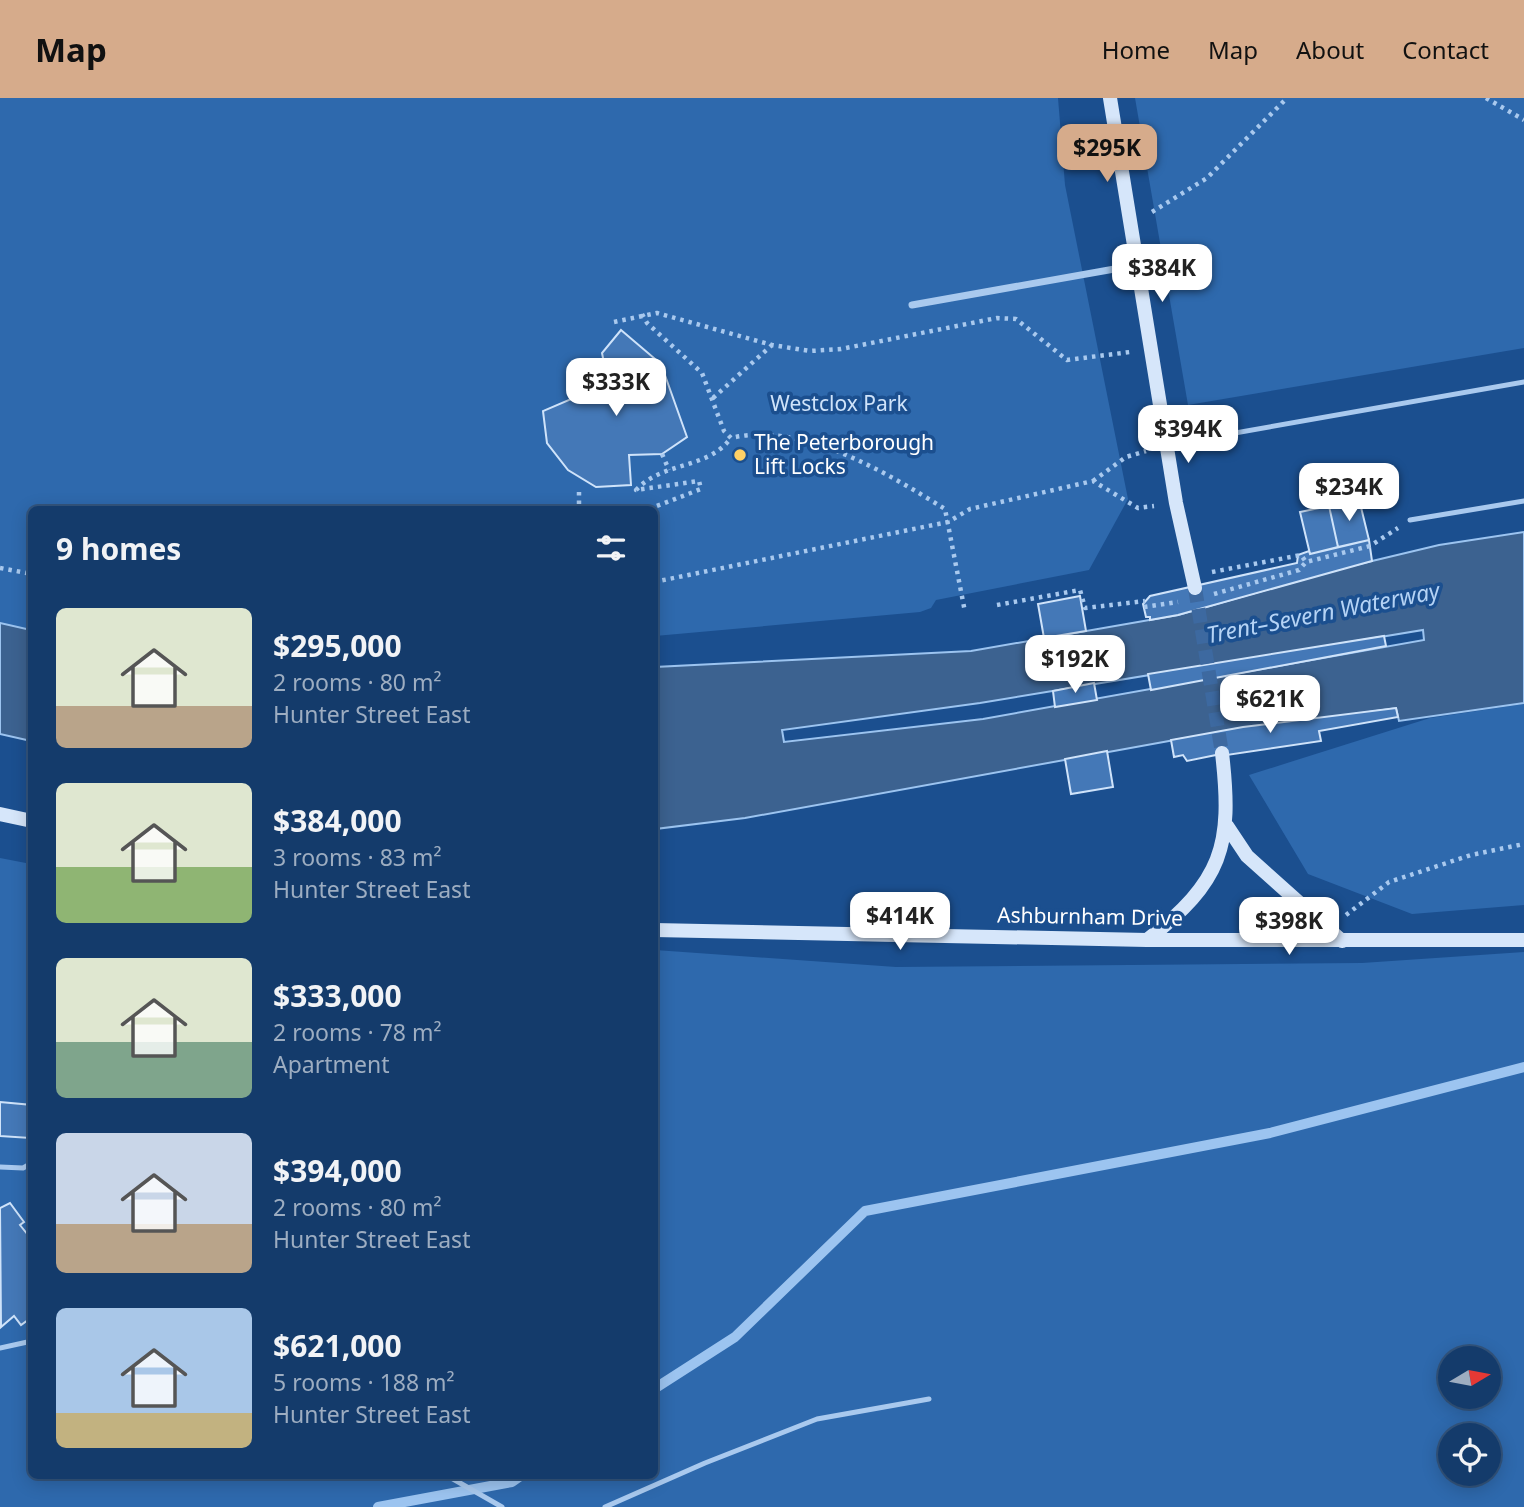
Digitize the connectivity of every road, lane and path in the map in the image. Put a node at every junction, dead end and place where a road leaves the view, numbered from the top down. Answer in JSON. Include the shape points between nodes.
{"nodes":[{"id":1,"x":1110,"y":98,"type":"edge"},
{"id":2,"x":1287,"y":98,"type":"edge"},
{"id":3,"x":1486,"y":98,"type":"edge"},
{"id":4,"x":1524,"y":120,"type":"edge"},
{"id":5,"x":1131,"y":225,"type":"junction"},
{"id":6,"x":1138,"y":265,"type":"junction"},
{"id":7,"x":912,"y":305,"type":"dead end"},
{"id":8,"x":642,"y":314,"type":"junction"},
{"id":9,"x":614,"y":322,"type":"dead end"},
{"id":10,"x":772,"y":345,"type":"junction"},
{"id":11,"x":1151,"y":348,"type":"junction"},
{"id":12,"x":575,"y":366,"type":"dead end"},
{"id":13,"x":1524,"y":382,"type":"edge"},
{"id":14,"x":597,"y":388,"type":"dead end"},
{"id":15,"x":713,"y":398,"type":"junction"},
{"id":16,"x":731,"y":438,"type":"junction"},
{"id":17,"x":1167,"y":445,"type":"junction"},
{"id":18,"x":662,"y":454,"type":"dead end"},
{"id":19,"x":669,"y":470,"type":"junction"},
{"id":20,"x":1093,"y":481,"type":"junction"},
{"id":21,"x":579,"y":492,"type":"dead end"},
{"id":22,"x":1524,"y":501,"type":"edge"},
{"id":23,"x":1176,"y":503,"type":"junction"},
{"id":24,"x":579,"y":506,"type":"edge"},
{"id":25,"x":657,"y":506,"type":"edge"},
{"id":26,"x":1410,"y":520,"type":"joint"},
{"id":27,"x":948,"y":522,"type":"junction"},
{"id":28,"x":1306,"y":562,"type":"junction"},
{"id":29,"x":0,"y":568,"type":"edge"},
{"id":30,"x":28,"y":573,"type":"edge"},
{"id":31,"x":1206,"y":573,"type":"dead end"},
{"id":32,"x":658,"y":581,"type":"edge"},
{"id":33,"x":1200,"y":592,"type":"joint"},
{"id":34,"x":1180,"y":601,"type":"dead end"},
{"id":35,"x":997,"y":605,"type":"dead end"},
{"id":36,"x":965,"y":612,"type":"dead end"},
{"id":37,"x":1222,"y":753,"type":"tunnel mouth"},
{"id":38,"x":0,"y":814,"type":"edge"},
{"id":39,"x":28,"y":820,"type":"edge"},
{"id":40,"x":1227,"y":826,"type":"junction"},
{"id":41,"x":1524,"y":844,"type":"edge"},
{"id":42,"x":1329,"y":929,"type":"junction"},
{"id":43,"x":658,"y":930,"type":"edge"},
{"id":44,"x":1147,"y":940,"type":"junction"},
{"id":45,"x":1342,"y":940,"type":"junction"},
{"id":46,"x":1524,"y":940,"type":"edge"},
{"id":47,"x":28,"y":1165,"type":"edge"},
{"id":48,"x":0,"y":1167,"type":"edge"},
{"id":49,"x":28,"y":1342,"type":"edge"},
{"id":50,"x":0,"y":1348,"type":"edge"},
{"id":51,"x":929,"y":1399,"type":"dead end"},
{"id":52,"x":453,"y":1479,"type":"edge"},
{"id":53,"x":502,"y":1507,"type":"edge"},
{"id":54,"x":605,"y":1507,"type":"edge"}],
"edges":[{"from":1,"to":5,"type":"street"},
{"from":2,"to":5,"type":"path","via":[[1207,178]]},
{"from":3,"to":4,"type":"path"},
{"from":5,"to":6,"type":"street"},
{"from":6,"to":7,"type":"street"},
{"from":6,"to":11,"type":"street"},
{"from":8,"to":9,"type":"path"},
{"from":8,"to":10,"type":"path","via":[[657,313]]},
{"from":8,"to":15,"type":"path","via":[[702,373]]},
{"from":10,"to":11,"type":"path","via":[[810,351],[841,349],[997,318],[1016,319],[1067,360]]},
{"from":10,"to":15,"type":"path"},
{"from":11,"to":17,"type":"street"},
{"from":12,"to":14,"type":"path"},
{"from":13,"to":17,"type":"lane"},
{"from":15,"to":16,"type":"path","via":[[723,431]]},
{"from":16,"to":19,"type":"path","via":[[720,452]]},
{"from":16,"to":27,"type":"path","via":[[750,433],[825,445],[896,478],[945,509]]},
{"from":17,"to":20,"type":"path","via":[[1126,457]]},
{"from":17,"to":23,"type":"street"},
{"from":18,"to":19,"type":"path"},
{"from":19,"to":25,"type":"path","via":[[647,478],[636,490],[699,481],[701,489]]},
{"from":20,"to":23,"type":"path","via":[[1139,509]]},
{"from":20,"to":27,"type":"path","via":[[970,509]]},
{"from":21,"to":24,"type":"path"},
{"from":22,"to":26,"type":"lane"},
{"from":23,"to":33,"type":"street"},
{"from":26,"to":28,"type":"path","via":[[1377,543]]},
{"from":27,"to":32,"type":"path"},
{"from":27,"to":36,"type":"path"},
{"from":28,"to":31,"type":"path","via":[[1301,555]]},
{"from":28,"to":33,"type":"path","via":[[1299,570]]},
{"from":29,"to":30,"type":"path"},
{"from":34,"to":35,"type":"path","via":[[1085,608],[1080,590]]},
{"from":37,"to":40,"type":"street"},
{"from":38,"to":39,"type":"street"},
{"from":40,"to":42,"type":"street","via":[[1248,856]]},
{"from":40,"to":44,"type":"street","via":[[1214,867],[1198,893]]},
{"from":41,"to":42,"type":"path","via":[[1471,855],[1389,882]]},
{"from":42,"to":45,"type":"street"},
{"from":43,"to":44,"type":"street","name":"Ashburnham Drive"},
{"from":44,"to":45,"type":"street","name":"Ashburnham Drive"},
{"from":45,"to":46,"type":"street","name":"Ashburnham Drive"},
{"from":47,"to":48,"type":"lane"},
{"from":49,"to":50,"type":"lane"},
{"from":51,"to":54,"type":"lane","via":[[817,1419]]},
{"from":52,"to":53,"type":"lane"}]}
